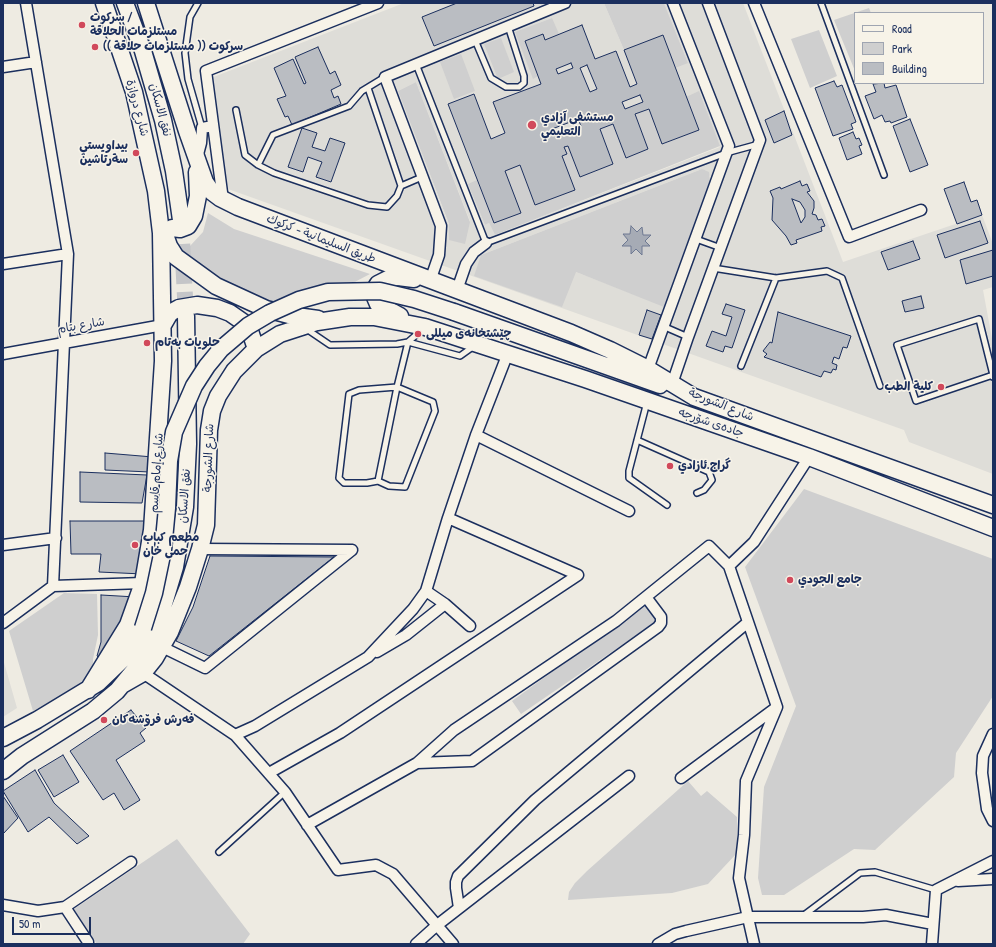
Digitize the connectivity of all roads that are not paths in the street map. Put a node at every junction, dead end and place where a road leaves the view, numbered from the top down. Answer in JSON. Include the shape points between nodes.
{"nodes":[{"id":1,"x":26,"y":3,"type":"edge"},
{"id":2,"x":104,"y":3,"type":"edge"},
{"id":3,"x":125,"y":3,"type":"edge"},
{"id":4,"x":146,"y":3,"type":"edge"},
{"id":5,"x":198,"y":3,"type":"edge"},
{"id":6,"x":565,"y":3,"type":"edge"},
{"id":7,"x":673,"y":3,"type":"edge"},
{"id":8,"x":708,"y":3,"type":"edge"},
{"id":9,"x":754,"y":3,"type":"edge"},
{"id":10,"x":821,"y":3,"type":"edge"},
{"id":11,"x":371,"y":4,"type":"edge"},
{"id":12,"x":508,"y":26,"type":"junction"},
{"id":13,"x":475,"y":40,"type":"junction"},
{"id":14,"x":36,"y":62,"type":"junction"},
{"id":15,"x":416,"y":64,"type":"junction"},
{"id":16,"x":3,"y":67,"type":"edge"},
{"id":17,"x":385,"y":77,"type":"junction"},
{"id":18,"x":368,"y":88,"type":"junction"},
{"id":19,"x":236,"y":110,"type":"dead end"},
{"id":20,"x":213,"y":126,"type":"junction"},
{"id":21,"x":194,"y":130,"type":"junction"},
{"id":22,"x":759,"y":144,"type":"junction"},
{"id":23,"x":726,"y":154,"type":"junction"},
{"id":24,"x":197,"y":158,"type":"junction"},
{"id":25,"x":258,"y":165,"type":"junction"},
{"id":26,"x":884,"y":176,"type":"dead end"},
{"id":27,"x":422,"y":177,"type":"junction"},
{"id":28,"x":401,"y":186,"type":"junction"},
{"id":29,"x":156,"y":191,"type":"junction"},
{"id":30,"x":217,"y":196,"type":"junction"},
{"id":31,"x":920,"y":210,"type":"dead end"},
{"id":32,"x":160,"y":215,"type":"junction"},
{"id":33,"x":181,"y":220,"type":"tunnel mouth"},
{"id":34,"x":696,"y":238,"type":"junction"},
{"id":35,"x":486,"y":243,"type":"junction"},
{"id":36,"x":720,"y":248,"type":"junction"},
{"id":37,"x":68,"y":254,"type":"junction"},
{"id":38,"x":3,"y":264,"type":"edge"},
{"id":39,"x":713,"y":268,"type":"junction"},
{"id":40,"x":776,"y":278,"type":"junction"},
{"id":41,"x":431,"y":281,"type":"junction"},
{"id":42,"x":457,"y":290,"type":"junction"},
{"id":43,"x":186,"y":316,"type":"tunnel mouth"},
{"id":44,"x":329,"y":320,"type":"junction"},
{"id":45,"x":163,"y":325,"type":"junction"},
{"id":46,"x":302,"y":326,"type":"junction"},
{"id":47,"x":425,"y":327,"type":"junction"},
{"id":48,"x":665,"y":327,"type":"junction"},
{"id":49,"x":688,"y":337,"type":"junction"},
{"id":50,"x":65,"y":342,"type":"junction"},
{"id":51,"x":408,"y":342,"type":"junction"},
{"id":52,"x":476,"y":344,"type":"junction"},
{"id":53,"x":256,"y":349,"type":"junction"},
{"id":54,"x":508,"y":353,"type":"junction"},
{"id":55,"x":3,"y":354,"type":"edge"},
{"id":56,"x":741,"y":366,"type":"dead end"},
{"id":57,"x":648,"y":369,"type":"junction"},
{"id":58,"x":993,"y":376,"type":"edge"},
{"id":59,"x":672,"y":384,"type":"junction"},
{"id":60,"x":880,"y":386,"type":"dead end"},
{"id":61,"x":397,"y":387,"type":"junction"},
{"id":62,"x":694,"y":397,"type":"junction"},
{"id":63,"x":648,"y":401,"type":"junction"},
{"id":64,"x":476,"y":435,"type":"junction"},
{"id":65,"x":637,"y":440,"type":"junction"},
{"id":66,"x":809,"y":457,"type":"junction"},
{"id":67,"x":378,"y":481,"type":"junction"},
{"id":68,"x":697,"y":493,"type":"dead end"},
{"id":69,"x":667,"y":505,"type":"dead end"},
{"id":70,"x":993,"y":505,"type":"edge"},
{"id":71,"x":629,"y":511,"type":"dead end"},
{"id":72,"x":448,"y":518,"type":"junction"},
{"id":73,"x":993,"y":528,"type":"edge"},
{"id":74,"x":56,"y":538,"type":"junction"},
{"id":75,"x":3,"y":545,"type":"edge"},
{"id":76,"x":200,"y":549,"type":"junction"},
{"id":77,"x":729,"y":566,"type":"junction"},
{"id":78,"x":144,"y":582,"type":"junction"},
{"id":79,"x":53,"y":586,"type":"junction"},
{"id":80,"x":426,"y":591,"type":"junction"},
{"id":81,"x":646,"y":597,"type":"junction"},
{"id":82,"x":445,"y":604,"type":"junction"},
{"id":83,"x":3,"y":623,"type":"edge"},
{"id":84,"x":747,"y":623,"type":"junction"},
{"id":85,"x":470,"y":626,"type":"dead end"},
{"id":86,"x":162,"y":647,"type":"junction"},
{"id":87,"x":368,"y":657,"type":"junction"},
{"id":88,"x":139,"y":670,"type":"junction"},
{"id":89,"x":88,"y":690,"type":"junction"},
{"id":90,"x":777,"y":707,"type":"junction"},
{"id":91,"x":993,"y":734,"type":"edge"},
{"id":92,"x":235,"y":735,"type":"junction"},
{"id":93,"x":3,"y":738,"type":"edge"},
{"id":94,"x":983,"y":756,"type":"junction"},
{"id":95,"x":993,"y":760,"type":"edge"},
{"id":96,"x":418,"y":763,"type":"junction"},
{"id":97,"x":3,"y":771,"type":"edge"},
{"id":98,"x":269,"y":773,"type":"junction"},
{"id":99,"x":629,"y":776,"type":"dead end"},
{"id":100,"x":681,"y":778,"type":"dead end"},
{"id":101,"x":285,"y":792,"type":"junction"},
{"id":102,"x":993,"y":821,"type":"edge"},
{"id":103,"x":307,"y":825,"type":"junction"},
{"id":104,"x":219,"y":852,"type":"dead end"},
{"id":105,"x":993,"y":861,"type":"edge"},
{"id":106,"x":131,"y":862,"type":"dead end"},
{"id":107,"x":993,"y":879,"type":"edge"},
{"id":108,"x":954,"y":881,"type":"junction"},
{"id":109,"x":936,"y":890,"type":"junction"},
{"id":110,"x":3,"y":905,"type":"edge"},
{"id":111,"x":65,"y":907,"type":"junction"},
{"id":112,"x":459,"y":908,"type":"junction"},
{"id":113,"x":748,"y":917,"type":"junction"},
{"id":114,"x":800,"y":918,"type":"junction"},
{"id":115,"x":933,"y":924,"type":"junction"},
{"id":116,"x":436,"y":926,"type":"junction"},
{"id":117,"x":88,"y":942,"type":"dead end"},
{"id":118,"x":416,"y":944,"type":"edge"},
{"id":119,"x":452,"y":944,"type":"edge"},
{"id":120,"x":658,"y":944,"type":"edge"},
{"id":121,"x":754,"y":944,"type":"edge"},
{"id":122,"x":932,"y":944,"type":"edge"}],
"edges":[{"from":1,"to":14,"type":"street"},
{"from":2,"to":29,"type":"main road","name":"شارع دروازة","via":[[134,92]]},
{"from":3,"to":33,"type":"main road","name":"نفق الاسكان","via":[[162,113]]},
{"from":4,"to":21,"type":"main road"},
{"from":5,"to":21,"type":"lane","via":[[190,17],[186,53]]},
{"from":6,"to":12,"type":"street"},
{"from":7,"to":23,"type":"street","via":[[729,146]]},
{"from":8,"to":22,"type":"street","via":[[760,140]]},
{"from":9,"to":31,"type":"street","via":[[849,238]]},
{"from":10,"to":26,"type":"lane"},
{"from":11,"to":20,"type":"street","via":[[206,71]]},
{"from":12,"to":13,"type":"street"},
{"from":12,"to":13,"type":"lane","via":[[524,76],[524,83],[519,87],[506,87],[491,78]]},
{"from":13,"to":15,"type":"street"},
{"from":14,"to":16,"type":"street"},
{"from":14,"to":37,"type":"street"},
{"from":15,"to":17,"type":"street"},
{"from":15,"to":35,"type":"lane"},
{"from":17,"to":18,"type":"lane"},
{"from":17,"to":27,"type":"street"},
{"from":18,"to":25,"type":"lane","via":[[349,106],[273,135]]},
{"from":18,"to":28,"type":"lane"},
{"from":19,"to":25,"type":"lane","via":[[246,155]]},
{"from":20,"to":21,"type":"street"},
{"from":20,"to":30,"type":"street"},
{"from":21,"to":24,"type":"main road"},
{"from":22,"to":23,"type":"lane"},
{"from":22,"to":36,"type":"street"},
{"from":23,"to":34,"type":"street"},
{"from":23,"to":35,"type":"lane"},
{"from":24,"to":29,"type":"main road","via":[[197,205],[188,226],[177,229],[167,224]]},
{"from":24,"to":30,"type":"main road","via":[[205,182]]},
{"from":25,"to":28,"type":"lane","via":[[274,174],[368,205],[387,207],[397,196]]},
{"from":27,"to":28,"type":"lane"},
{"from":27,"to":41,"type":"street","via":[[440,226],[439,255]]},
{"from":29,"to":32,"type":"main road","name":"شارع دروازة"},
{"from":30,"to":41,"type":"main road","name":"طريق السليمانية - كركوك"},
{"from":32,"to":44,"type":"main road","via":[[172,252],[206,279],[266,309],[300,317]]},
{"from":32,"to":45,"type":"main road","name":"شارع إمام قاسم"},
{"from":34,"to":36,"type":"lane"},
{"from":34,"to":48,"type":"street"},
{"from":35,"to":42,"type":"street","via":[[474,252],[466,264]]},
{"from":36,"to":39,"type":"street"},
{"from":37,"to":38,"type":"street"},
{"from":37,"to":50,"type":"street"},
{"from":39,"to":40,"type":"lane"},
{"from":39,"to":49,"type":"street"},
{"from":40,"to":56,"type":"lane"},
{"from":40,"to":60,"type":"lane","via":[[828,271],[842,278]]},
{"from":41,"to":42,"type":"main road","name":"شارع الشورجة"},
{"from":41,"to":47,"type":"main road","via":[[395,278],[381,282],[375,289],[376,300],[382,307]]},
{"from":42,"to":57,"type":"main road","name":"شارع الشورجة","via":[[571,333]]},
{"from":43,"to":88,"type":"main road","name":"نفق الاسكان","via":[[187,464],[182,531],[164,609]]},
{"from":44,"to":46,"type":"main road","name":"شارع الشورجة"},
{"from":44,"to":47,"type":"main road","name":"شارع الشورجة","via":[[374,317]]},
{"from":45,"to":50,"type":"street","name":"شارع بتام"},
{"from":45,"to":53,"type":"main road","via":[[170,313],[179,308],[197,305],[217,308],[243,322]]},
{"from":45,"to":78,"type":"main road","name":"شارع إمام قاسم","via":[[154,511]]},
{"from":46,"to":51,"type":"lane","via":[[330,345]]},
{"from":46,"to":53,"type":"main road","name":"شارع الشورجة","via":[[280,334]]},
{"from":47,"to":51,"type":"lane"},
{"from":47,"to":52,"type":"main road","name":"جادەی شۆرجە"},
{"from":48,"to":49,"type":"lane"},
{"from":48,"to":57,"type":"street"},
{"from":49,"to":59,"type":"street"},
{"from":50,"to":55,"type":"street","name":"شارع بتام"},
{"from":50,"to":74,"type":"street"},
{"from":51,"to":52,"type":"lane","via":[[460,356]]},
{"from":51,"to":61,"type":"lane"},
{"from":52,"to":54,"type":"main road","name":"جادەی شۆرجە"},
{"from":53,"to":76,"type":"main road","name":"شارع الشورجة","via":[[222,387],[212,411],[208,446],[207,512]]},
{"from":54,"to":63,"type":"main road","name":"جادەی شۆرجە"},
{"from":54,"to":64,"type":"street"},
{"from":57,"to":59,"type":"main road","name":"شارع الشورجة"},
{"from":58,"to":58,"type":"lane","via":[[979,319],[898,345],[916,401]]},
{"from":59,"to":62,"type":"main road","name":"شارع الشورجة"},
{"from":61,"to":67,"type":"lane"},
{"from":61,"to":67,"type":"lane","via":[[433,402],[434,411],[405,487],[389,486]]},
{"from":61,"to":67,"type":"lane","via":[[359,390],[349,394],[339,478],[344,483]]},
{"from":62,"to":70,"type":"main road","name":"شارع الشورجة"},
{"from":62,"to":89,"type":"main road","bridge":true,"via":[[454,312],[380,291],[328,292],[299,300],[270,313],[248,326],[221,349],[194,386],[174,432],[169,461],[163,550],[143,628],[123,659],[107,676]]},
{"from":63,"to":65,"type":"lane"},
{"from":63,"to":66,"type":"main road","name":"جادەی شۆرجە"},
{"from":64,"to":71,"type":"street"},
{"from":64,"to":72,"type":"street"},
{"from":65,"to":68,"type":"lane","via":[[709,472],[712,480],[704,490]]},
{"from":65,"to":69,"type":"lane","via":[[628,471],[629,478]]},
{"from":66,"to":73,"type":"main road","name":"جادەی شۆرجە"},
{"from":66,"to":77,"type":"street","via":[[754,542]]},
{"from":72,"to":80,"type":"street"},
{"from":72,"to":98,"type":"street","via":[[578,575],[340,733]]},
{"from":74,"to":75,"type":"street"},
{"from":74,"to":79,"type":"street"},
{"from":76,"to":86,"type":"main road","name":"شارع الشورجة","via":[[188,587]]},
{"from":76,"to":86,"type":"street","via":[[352,550],[205,668]]},
{"from":77,"to":81,"type":"street","via":[[709,546]]},
{"from":77,"to":84,"type":"street"},
{"from":78,"to":79,"type":"street"},
{"from":78,"to":89,"type":"main road","name":"شارع إمام قاسم","via":[[128,625]]},
{"from":79,"to":83,"type":"street"},
{"from":80,"to":82,"type":"street"},
{"from":80,"to":87,"type":"street","via":[[413,609]]},
{"from":81,"to":96,"type":"street","via":[[616,621],[454,730]]},
{"from":81,"to":96,"type":"street","via":[[660,617],[661,623],[658,627],[472,761]]},
{"from":82,"to":85,"type":"street"},
{"from":82,"to":87,"type":"street","via":[[406,636]]},
{"from":84,"to":90,"type":"street"},
{"from":84,"to":112,"type":"street","via":[[535,800],[458,876],[456,888]]},
{"from":86,"to":88,"type":"main road","name":"شارع الشورجة"},
{"from":87,"to":92,"type":"street","via":[[255,726]]},
{"from":88,"to":92,"type":"street"},
{"from":88,"to":97,"type":"main road","name":"شارع الشورجة","via":[[93,711]]},
{"from":89,"to":93,"type":"main road","name":"شارع إمام قاسم"},
{"from":90,"to":100,"type":"street"},
{"from":90,"to":113,"type":"street","via":[[746,781],[739,878]]},
{"from":91,"to":94,"type":"street"},
{"from":92,"to":98,"type":"street"},
{"from":94,"to":95,"type":"street"},
{"from":94,"to":102,"type":"street","via":[[983,787],[987,809]]},
{"from":96,"to":103,"type":"street"},
{"from":98,"to":101,"type":"street"},
{"from":99,"to":112,"type":"street"},
{"from":101,"to":103,"type":"street"},
{"from":101,"to":104,"type":"lane"},
{"from":103,"to":116,"type":"street","via":[[338,870],[376,865],[388,871]]},
{"from":105,"to":108,"type":"street"},
{"from":106,"to":111,"type":"street"},
{"from":107,"to":108,"type":"street"},
{"from":108,"to":109,"type":"street"},
{"from":109,"to":114,"type":"lane","via":[[875,872],[860,874]]},
{"from":109,"to":115,"type":"street"},
{"from":110,"to":111,"type":"street","via":[[38,911]]},
{"from":111,"to":117,"type":"street"},
{"from":112,"to":116,"type":"street"},
{"from":113,"to":114,"type":"street"},
{"from":113,"to":120,"type":"street","via":[[686,931]]},
{"from":113,"to":121,"type":"street"},
{"from":114,"to":115,"type":"street","via":[[863,918],[886,915]]},
{"from":115,"to":122,"type":"street"},
{"from":116,"to":118,"type":"street"},
{"from":116,"to":119,"type":"street"}]}
